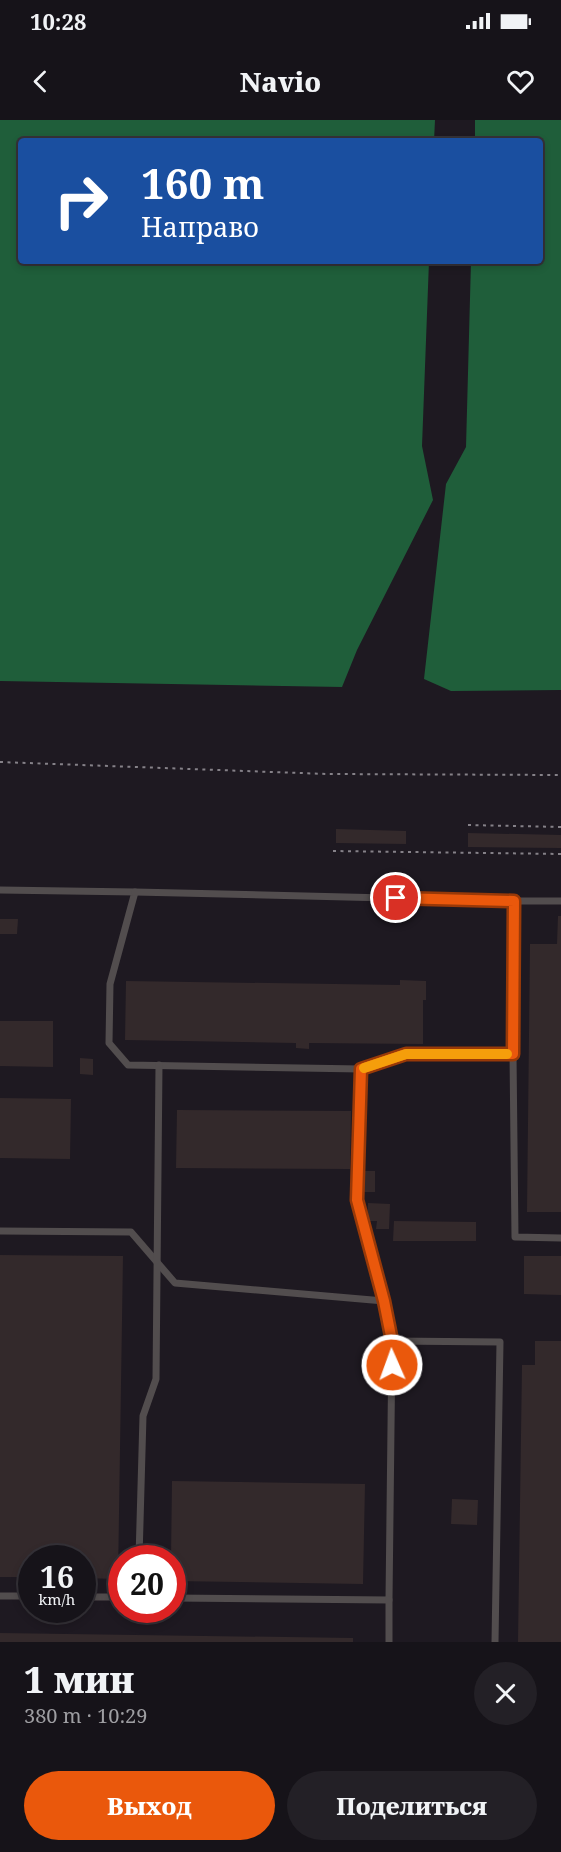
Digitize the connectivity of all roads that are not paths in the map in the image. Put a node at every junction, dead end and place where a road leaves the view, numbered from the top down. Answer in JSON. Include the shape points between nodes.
{"nodes":[{"id":1,"x":0,"y":890,"type":"edge"},
{"id":2,"x":135,"y":892,"type":"junction"},
{"id":3,"x":514,"y":901,"type":"junction"},
{"id":4,"x":561,"y":901,"type":"edge"},
{"id":5,"x":513,"y":1054,"type":"junction"},
{"id":6,"x":159,"y":1065,"type":"junction"},
{"id":7,"x":361,"y":1069,"type":"junction"},
{"id":8,"x":0,"y":1231,"type":"edge"},
{"id":9,"x":561,"y":1238,"type":"edge"},
{"id":10,"x":158,"y":1262,"type":"junction"},
{"id":11,"x":384,"y":1301,"type":"junction"},
{"id":12,"x":392,"y":1341,"type":"junction"},
{"id":13,"x":139,"y":1545,"type":"edge"},
{"id":14,"x":0,"y":1596,"type":"edge"},
{"id":15,"x":18,"y":1596,"type":"edge"},
{"id":16,"x":186,"y":1598,"type":"edge"},
{"id":17,"x":389,"y":1600,"type":"junction"},
{"id":18,"x":389,"y":1642,"type":"edge"},
{"id":19,"x":495,"y":1642,"type":"edge"}],
"edges":[{"from":1,"to":2,"type":"lane"},
{"from":2,"to":3,"type":"lane"},
{"from":2,"to":6,"type":"lane","via":[[110,984],[109,1042],[128,1065]]},
{"from":3,"to":4,"type":"lane"},
{"from":3,"to":5,"type":"lane"},
{"from":5,"to":7,"type":"lane","via":[[406,1054]]},
{"from":5,"to":9,"type":"lane","via":[[515,1237]]},
{"from":6,"to":7,"type":"lane"},
{"from":6,"to":10,"type":"lane"},
{"from":7,"to":11,"type":"lane","via":[[357,1200]]},
{"from":8,"to":10,"type":"lane","via":[[131,1232]]},
{"from":10,"to":11,"type":"lane","via":[[175,1283]]},
{"from":10,"to":13,"type":"lane","via":[[156,1379],[143,1416]]},
{"from":11,"to":12,"type":"lane"},
{"from":12,"to":17,"type":"lane"},
{"from":12,"to":19,"type":"lane","via":[[500,1342]]},
{"from":14,"to":15,"type":"lane"},
{"from":16,"to":17,"type":"lane"},
{"from":17,"to":18,"type":"lane"}]}
